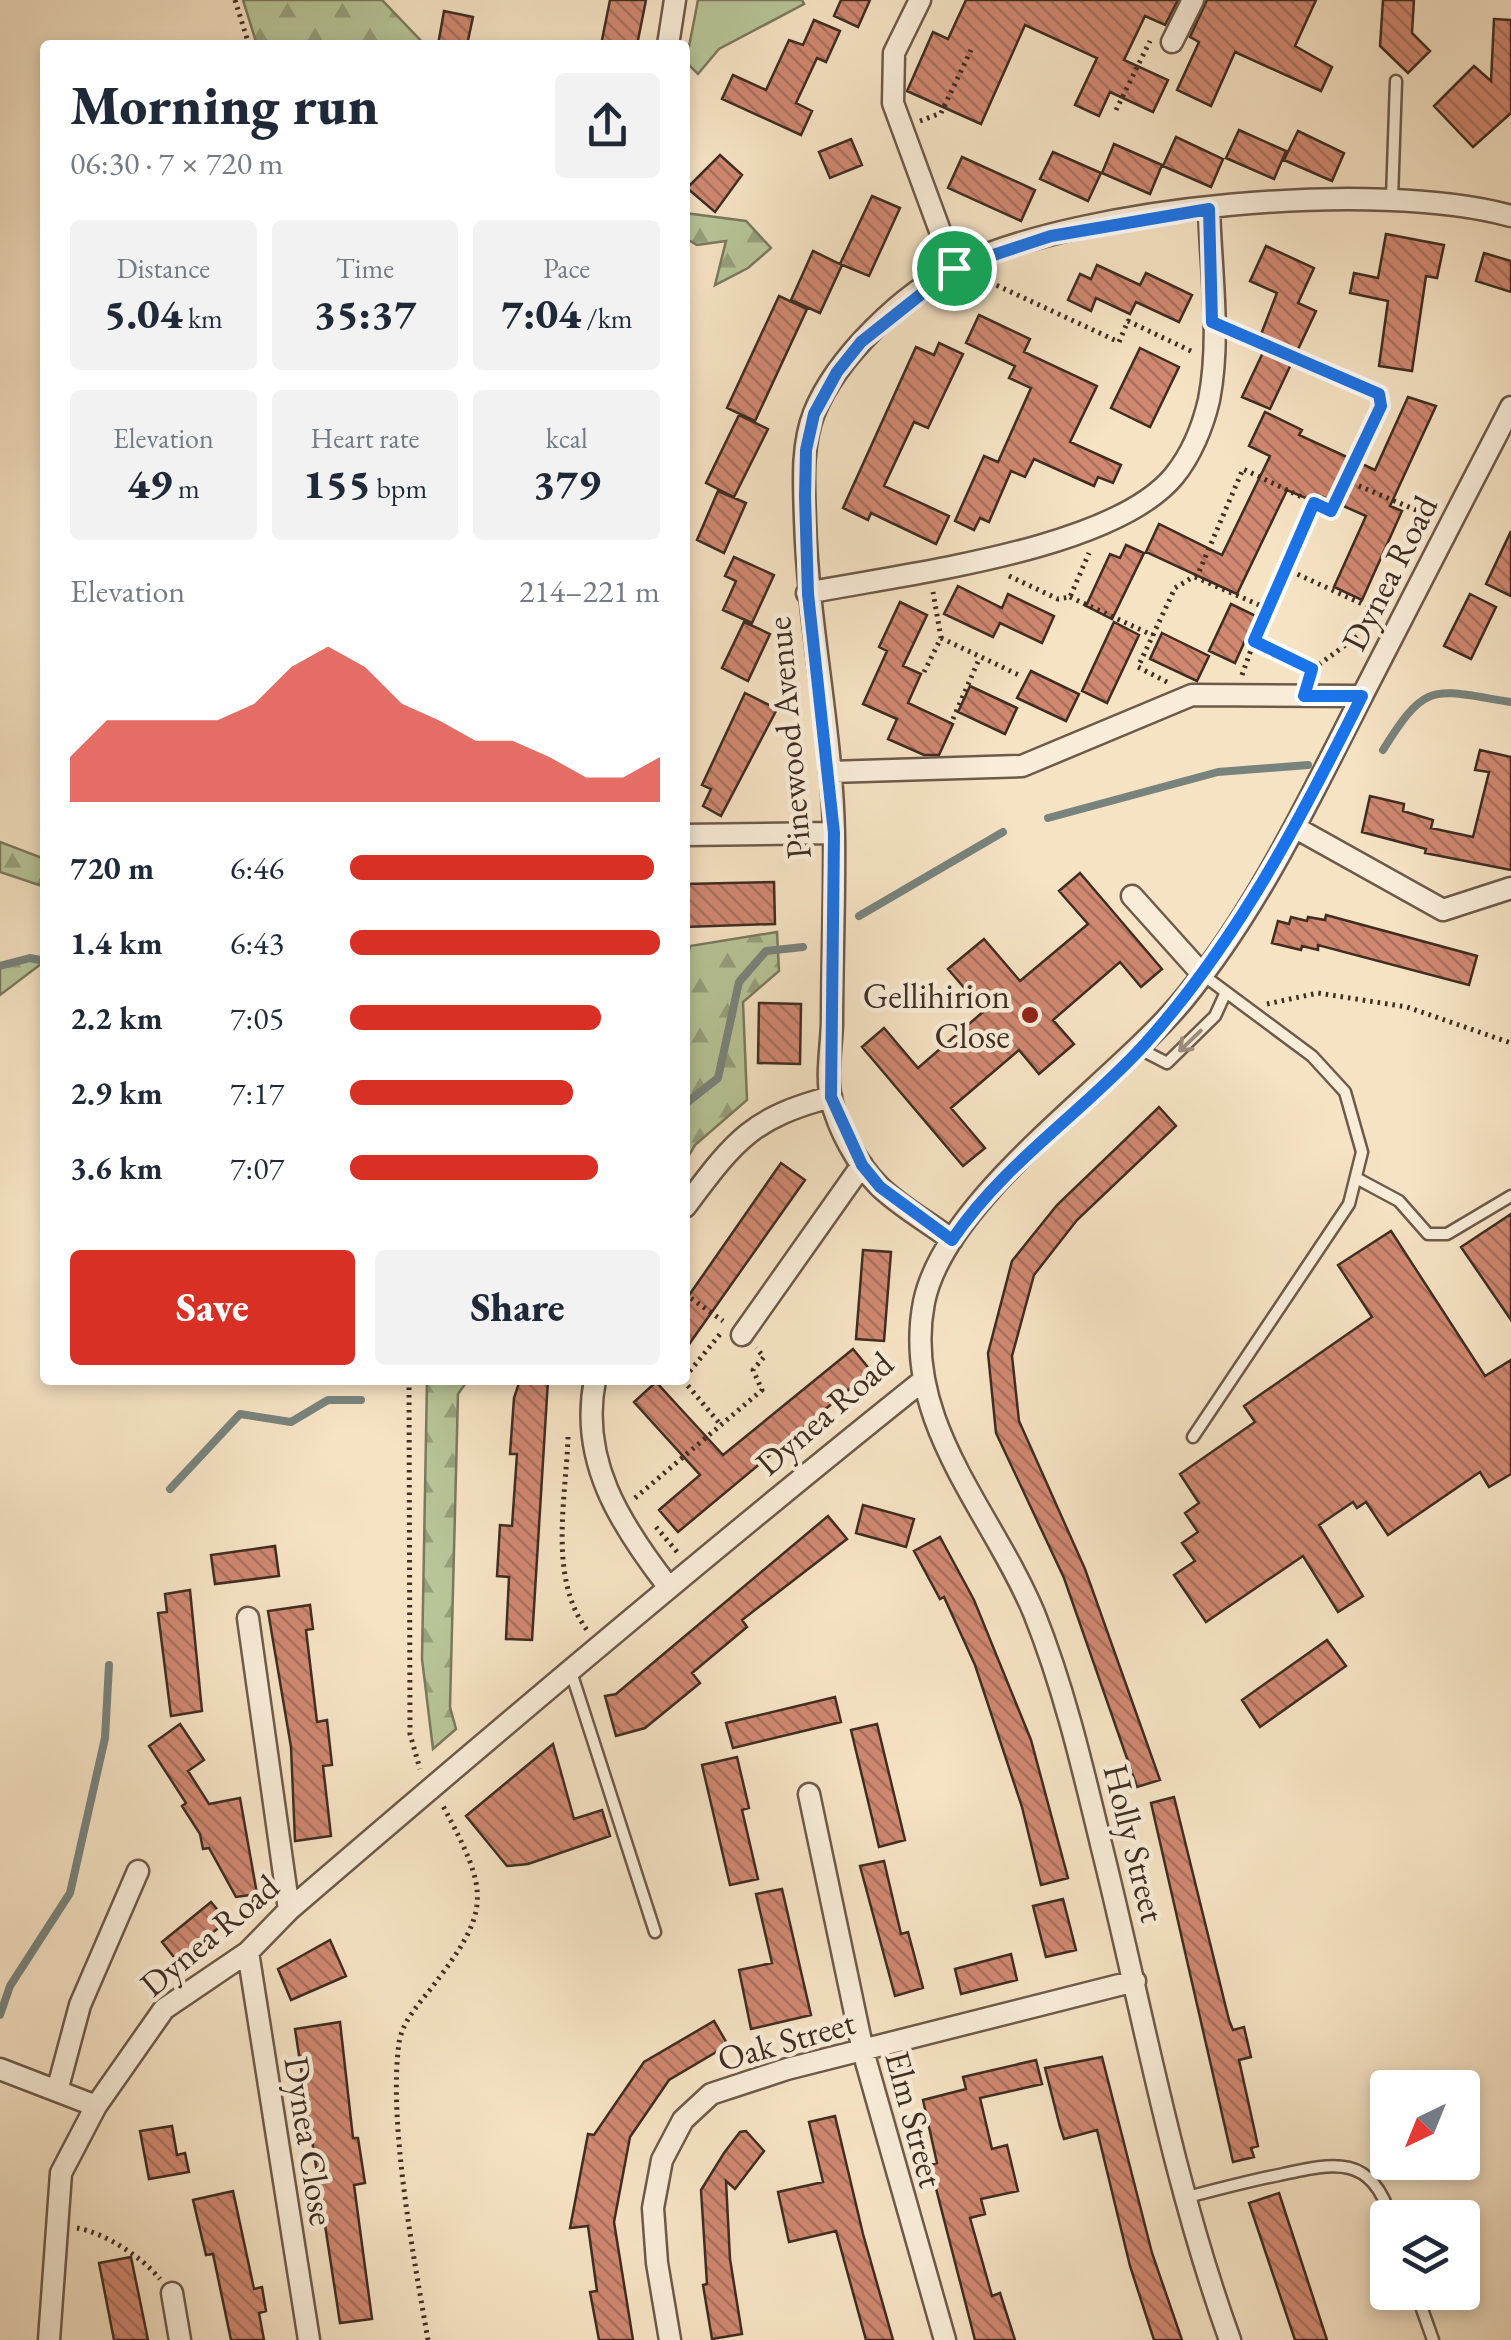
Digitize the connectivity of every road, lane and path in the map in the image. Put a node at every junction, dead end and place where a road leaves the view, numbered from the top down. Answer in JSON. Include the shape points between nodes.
{"nodes":[{"id":1,"x":235,"y":0,"type":"edge"},
{"id":2,"x":675,"y":0,"type":"edge"},
{"id":3,"x":920,"y":0,"type":"edge"},
{"id":4,"x":1193,"y":0,"type":"edge"},
{"id":5,"x":247,"y":40,"type":"edge"},
{"id":6,"x":669,"y":40,"type":"edge"},
{"id":7,"x":1172,"y":42,"type":"joint"},
{"id":8,"x":971,"y":50,"type":"dead end"},
{"id":9,"x":1396,"y":81,"type":"dead end"},
{"id":10,"x":1116,"y":110,"type":"dead end"},
{"id":11,"x":902,"y":129,"type":"junction"},
{"id":12,"x":1392,"y":198,"type":"junction"},
{"id":13,"x":1209,"y":209,"type":"junction"},
{"id":14,"x":1511,"y":216,"type":"edge"},
{"id":15,"x":956,"y":268,"type":"junction"},
{"id":16,"x":1212,"y":322,"type":"junction"},
{"id":17,"x":1214,"y":362,"type":"junction"},
{"id":18,"x":1511,"y":407,"type":"edge"},
{"id":19,"x":1345,"y":480,"type":"junction"},
{"id":20,"x":1314,"y":503,"type":"junction"},
{"id":21,"x":1450,"y":525,"type":"junction"},
{"id":22,"x":1089,"y":529,"type":"junction"},
{"id":23,"x":989,"y":557,"type":"junction"},
{"id":24,"x":1284,"y":568,"type":"junction"},
{"id":25,"x":929,"y":569,"type":"junction"},
{"id":26,"x":1194,"y":576,"type":"junction"},
{"id":27,"x":808,"y":594,"type":"junction"},
{"id":28,"x":1070,"y":597,"type":"junction"},
{"id":29,"x":1266,"y":608,"type":"junction"},
{"id":30,"x":1371,"y":608,"type":"dead end"},
{"id":31,"x":1152,"y":635,"type":"junction"},
{"id":32,"x":1359,"y":635,"type":"dead end"},
{"id":33,"x":941,"y":638,"type":"junction"},
{"id":34,"x":1254,"y":641,"type":"junction"},
{"id":35,"x":980,"y":657,"type":"junction"},
{"id":36,"x":1312,"y":669,"type":"junction"},
{"id":37,"x":924,"y":672,"type":"dead end"},
{"id":38,"x":1021,"y":676,"type":"dead end"},
{"id":39,"x":1192,"y":695,"type":"junction"},
{"id":40,"x":1234,"y":696,"type":"junction"},
{"id":41,"x":1304,"y":696,"type":"junction"},
{"id":42,"x":1362,"y":696,"type":"junction"},
{"id":43,"x":952,"y":719,"type":"dead end"},
{"id":44,"x":830,"y":772,"type":"junction"},
{"id":45,"x":1296,"y":828,"type":"junction"},
{"id":46,"x":834,"y":833,"type":"junction"},
{"id":47,"x":690,"y":835,"type":"edge"},
{"id":48,"x":1511,"y":888,"type":"edge"},
{"id":49,"x":1132,"y":896,"type":"dead end"},
{"id":50,"x":1204,"y":974,"type":"junction"},
{"id":51,"x":1226,"y":992,"type":"junction"},
{"id":52,"x":1262,"y":1005,"type":"dead end"},
{"id":53,"x":1511,"y":1044,"type":"edge"},
{"id":54,"x":1140,"y":1049,"type":"junction"},
{"id":55,"x":831,"y":1097,"type":"junction"},
{"id":56,"x":862,"y":1165,"type":"junction"},
{"id":57,"x":1358,"y":1178,"type":"junction"},
{"id":58,"x":1511,"y":1196,"type":"edge"},
{"id":59,"x":690,"y":1200,"type":"edge"},
{"id":60,"x":952,"y":1240,"type":"junction"},
{"id":61,"x":690,"y":1297,"type":"edge"},
{"id":62,"x":742,"y":1334,"type":"joint"},
{"id":63,"x":690,"y":1371,"type":"edge"},
{"id":64,"x":921,"y":1382,"type":"junction"},
{"id":65,"x":409,"y":1385,"type":"edge"},
{"id":66,"x":595,"y":1385,"type":"edge"},
{"id":67,"x":689,"y":1385,"type":"edge"},
{"id":68,"x":720,"y":1425,"type":"junction"},
{"id":69,"x":568,"y":1434,"type":"dead end"},
{"id":70,"x":1193,"y":1437,"type":"dead end"},
{"id":71,"x":635,"y":1498,"type":"dead end"},
{"id":72,"x":666,"y":1585,"type":"junction"},
{"id":73,"x":248,"y":1618,"type":"dead end"},
{"id":74,"x":598,"y":1645,"type":"junction"},
{"id":75,"x":571,"y":1672,"type":"junction"},
{"id":76,"x":423,"y":1782,"type":"dead end"},
{"id":77,"x":809,"y":1794,"type":"dead end"},
{"id":78,"x":437,"y":1799,"type":"dead end"},
{"id":79,"x":138,"y":1871,"type":"dead end"},
{"id":80,"x":290,"y":1910,"type":"junction"},
{"id":81,"x":656,"y":1932,"type":"dead end"},
{"id":82,"x":248,"y":1952,"type":"junction"},
{"id":83,"x":1135,"y":1980,"type":"junction"},
{"id":84,"x":863,"y":2052,"type":"junction"},
{"id":85,"x":0,"y":2069,"type":"edge"},
{"id":86,"x":57,"y":2091,"type":"junction"},
{"id":87,"x":96,"y":2106,"type":"junction"},
{"id":88,"x":1188,"y":2197,"type":"junction"},
{"id":89,"x":1382,"y":2200,"type":"edge"},
{"id":90,"x":57,"y":2224,"type":"junction"},
{"id":91,"x":172,"y":2293,"type":"joint"},
{"id":92,"x":1422,"y":2310,"type":"edge"},
{"id":93,"x":48,"y":2340,"type":"edge"},
{"id":94,"x":180,"y":2340,"type":"edge"},
{"id":95,"x":309,"y":2340,"type":"edge"},
{"id":96,"x":428,"y":2340,"type":"edge"},
{"id":97,"x":670,"y":2340,"type":"edge"},
{"id":98,"x":944,"y":2340,"type":"edge"},
{"id":99,"x":1230,"y":2340,"type":"edge"},
{"id":100,"x":1433,"y":2340,"type":"edge"}],
"edges":[{"from":1,"to":5,"type":"path"},
{"from":2,"to":6,"type":"street"},
{"from":3,"to":11,"type":"street","via":[[890,74]]},
{"from":4,"to":7,"type":"street"},
{"from":7,"to":10,"type":"path","via":[[1152,34]]},
{"from":8,"to":11,"type":"path","via":[[941,112]]},
{"from":9,"to":12,"type":"lane"},
{"from":11,"to":15,"type":"street"},
{"from":12,"to":13,"type":"street","name":"Pinewood Avenue"},
{"from":12,"to":14,"type":"street","name":"Pinewood Avenue"},
{"from":13,"to":15,"type":"street","name":"Pinewood Avenue","via":[[1051,236]]},
{"from":13,"to":16,"type":"street"},
{"from":15,"to":17,"type":"path","via":[[1119,342],[1128,321]]},
{"from":15,"to":27,"type":"street","name":"Pinewood Avenue","via":[[861,342],[814,414],[806,450]]},
{"from":16,"to":17,"type":"street"},
{"from":16,"to":19,"type":"path","via":[[1379,394],[1381,406]]},
{"from":17,"to":22,"type":"street","via":[[1196,440],[1174,477],[1141,504]]},
{"from":18,"to":21,"type":"street","name":"Dynea Road"},
{"from":19,"to":20,"type":"path","via":[[1331,511]]},
{"from":19,"to":21,"type":"path"},
{"from":20,"to":24,"type":"path"},
{"from":20,"to":26,"type":"path","via":[[1243,469]]},
{"from":21,"to":42,"type":"street","name":"Dynea Road"},
{"from":22,"to":23,"type":"street"},
{"from":22,"to":28,"type":"path","via":[[1092,548]]},
{"from":23,"to":25,"type":"street"},
{"from":23,"to":28,"type":"path","via":[[1000,572],[1058,599]]},
{"from":24,"to":29,"type":"path"},
{"from":24,"to":30,"type":"path"},
{"from":25,"to":27,"type":"street"},
{"from":25,"to":33,"type":"path"},
{"from":26,"to":29,"type":"path"},
{"from":26,"to":31,"type":"path","via":[[1176,588]]},
{"from":27,"to":44,"type":"street","name":"Pinewood Avenue"},
{"from":28,"to":31,"type":"path"},
{"from":29,"to":34,"type":"path"},
{"from":31,"to":39,"type":"path","via":[[1138,666]]},
{"from":32,"to":36,"type":"path"},
{"from":33,"to":35,"type":"path"},
{"from":33,"to":37,"type":"path"},
{"from":34,"to":36,"type":"path"},
{"from":34,"to":40,"type":"path"},
{"from":35,"to":38,"type":"path"},
{"from":35,"to":43,"type":"path"},
{"from":36,"to":41,"type":"path"},
{"from":39,"to":40,"type":"street"},
{"from":39,"to":44,"type":"street","via":[[1022,766]]},
{"from":40,"to":41,"type":"street"},
{"from":41,"to":42,"type":"street"},
{"from":42,"to":45,"type":"street","name":"Dynea Road"},
{"from":44,"to":46,"type":"street","name":"Pinewood Avenue"},
{"from":45,"to":48,"type":"street","via":[[1444,910]]},
{"from":45,"to":50,"type":"street","name":"Dynea Road"},
{"from":46,"to":47,"type":"street"},
{"from":46,"to":55,"type":"street","name":"Pinewood Avenue"},
{"from":49,"to":50,"type":"street"},
{"from":50,"to":51,"type":"lane"},
{"from":50,"to":54,"type":"street","name":"Dynea Road"},
{"from":51,"to":54,"type":"lane","one_way":true,"via":[[1215,1016],[1168,1063]]},
{"from":51,"to":57,"type":"lane","via":[[1312,1056],[1345,1092],[1362,1152]]},
{"from":52,"to":53,"type":"path","via":[[1318,993],[1407,1007]]},
{"from":54,"to":60,"type":"street","name":"Dynea Road","via":[[978,1201]]},
{"from":55,"to":56,"type":"street","name":"Pinewood Avenue"},
{"from":55,"to":59,"type":"street","via":[[771,1116],[722,1159]]},
{"from":56,"to":60,"type":"street","name":"Pinewood Avenue","via":[[880,1187]]},
{"from":56,"to":62,"type":"street"},
{"from":57,"to":58,"type":"lane","via":[[1399,1201],[1428,1234],[1447,1234]]},
{"from":57,"to":70,"type":"lane","via":[[1341,1216]]},
{"from":60,"to":64,"type":"street","name":"Dynea Road","via":[[925,1297]]},
{"from":61,"to":63,"type":"path","via":[[728,1324]]},
{"from":62,"to":68,"type":"path","via":[[764,1357],[754,1370],[762,1390]]},
{"from":64,"to":72,"type":"street","name":"Dynea Road"},
{"from":64,"to":83,"type":"street","name":"Holly Street","via":[[952,1459],[1032,1609],[1067,1704]]},
{"from":65,"to":76,"type":"path","via":[[410,1734]]},
{"from":66,"to":72,"type":"street","via":[[591,1438],[604,1484],[626,1531]]},
{"from":67,"to":68,"type":"path"},
{"from":68,"to":71,"type":"path"},
{"from":69,"to":74,"type":"path","via":[[563,1571],[572,1611]]},
{"from":72,"to":74,"type":"street","name":"Dynea Road"},
{"from":73,"to":80,"type":"street"},
{"from":74,"to":75,"type":"street","name":"Dynea Road"},
{"from":75,"to":80,"type":"street","name":"Dynea Road"},
{"from":75,"to":81,"type":"lane"},
{"from":77,"to":84,"type":"street","name":"Elm Street"},
{"from":78,"to":96,"type":"path","via":[[477,1874],[478,1907],[467,1936],[400,2038],[402,2164]]},
{"from":79,"to":86,"type":"street","via":[[80,2004]]},
{"from":80,"to":82,"type":"street","name":"Dynea Road"},
{"from":82,"to":87,"type":"street","name":"Dynea Road","via":[[164,2009]]},
{"from":82,"to":95,"type":"street","name":"Dynea Close"},
{"from":83,"to":84,"type":"street","name":"Oak Street"},
{"from":83,"to":88,"type":"street","name":"Holly Street"},
{"from":84,"to":97,"type":"street","name":"Oak Street","via":[[711,2094],[682,2120],[662,2160],[653,2208]]},
{"from":84,"to":98,"type":"street","name":"Elm Street"},
{"from":85,"to":86,"type":"street"},
{"from":86,"to":87,"type":"street"},
{"from":87,"to":90,"type":"street","name":"Dynea Road","via":[[61,2172]]},
{"from":88,"to":89,"type":"lane","via":[[1331,2163],[1358,2170]]},
{"from":88,"to":99,"type":"street","name":"Holly Street"},
{"from":90,"to":91,"type":"path","via":[[90,2230],[150,2266]]},
{"from":90,"to":93,"type":"street","name":"Dynea Road"},
{"from":91,"to":94,"type":"street"},
{"from":92,"to":100,"type":"lane"}]}
